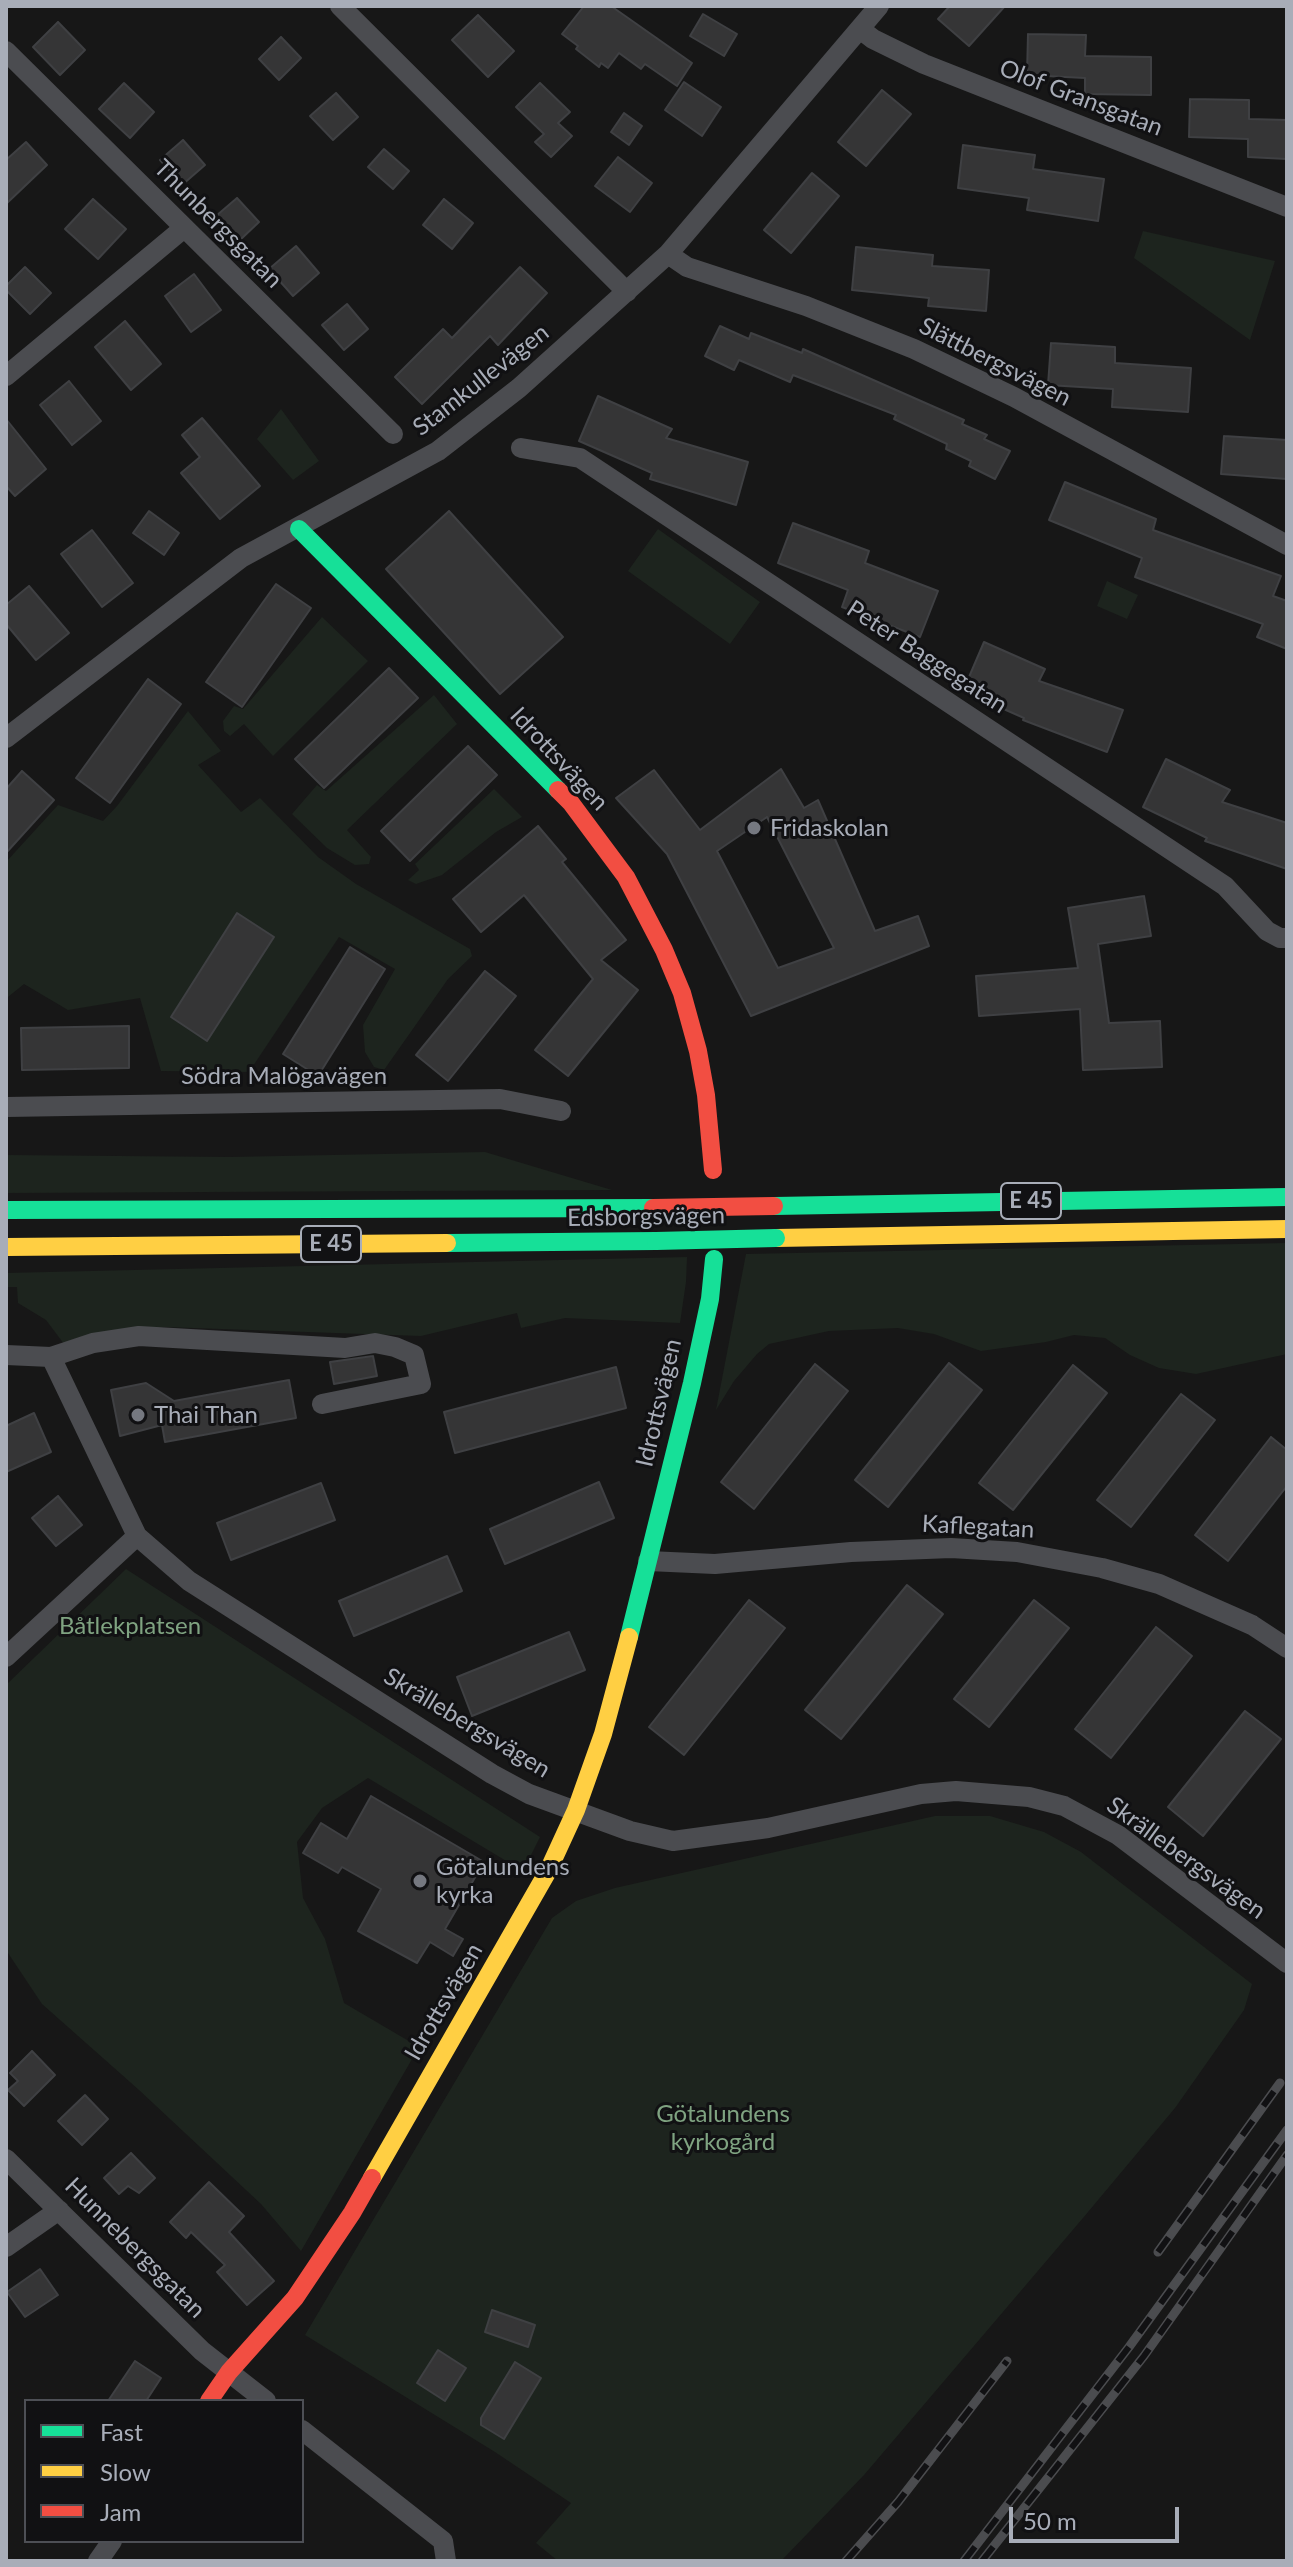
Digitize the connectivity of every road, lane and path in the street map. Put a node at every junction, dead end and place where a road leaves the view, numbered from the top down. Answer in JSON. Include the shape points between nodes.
{"nodes":[{"id":1,"x":340,"y":6,"type":"edge"},
{"id":2,"x":879,"y":6,"type":"edge"},
{"id":3,"x":860,"y":29,"type":"junction"},
{"id":4,"x":6,"y":51,"type":"edge"},
{"id":5,"x":1287,"y":207,"type":"edge"},
{"id":6,"x":184,"y":228,"type":"junction"},
{"id":7,"x":668,"y":254,"type":"junction"},
{"id":8,"x":627,"y":292,"type":"junction"},
{"id":9,"x":6,"y":376,"type":"edge"},
{"id":10,"x":393,"y":434,"type":"dead end"},
{"id":11,"x":521,"y":448,"type":"dead end"},
{"id":12,"x":299,"y":529,"type":"junction"},
{"id":13,"x":1287,"y":545,"type":"edge"},
{"id":14,"x":6,"y":738,"type":"edge"},
{"id":15,"x":1287,"y":938,"type":"edge"},
{"id":16,"x":6,"y":1107,"type":"edge"},
{"id":17,"x":561,"y":1111,"type":"dead end"},
{"id":18,"x":713,"y":1170,"type":"dead end"},
{"id":19,"x":1287,"y":1197,"type":"edge"},
{"id":20,"x":6,"y":1210,"type":"edge"},
{"id":21,"x":1287,"y":1229,"type":"edge"},
{"id":22,"x":6,"y":1247,"type":"edge"},
{"id":23,"x":714,"y":1259,"type":"dead end"},
{"id":24,"x":6,"y":1355,"type":"edge"},
{"id":25,"x":51,"y":1357,"type":"junction"},
{"id":26,"x":322,"y":1404,"type":"dead end"},
{"id":27,"x":137,"y":1536,"type":"junction"},
{"id":28,"x":648,"y":1561,"type":"junction"},
{"id":29,"x":1287,"y":1648,"type":"edge"},
{"id":30,"x":6,"y":1657,"type":"edge"},
{"id":31,"x":576,"y":1810,"type":"junction"},
{"id":32,"x":1287,"y":1963,"type":"edge"},
{"id":33,"x":6,"y":2159,"type":"edge"},
{"id":34,"x":59,"y":2210,"type":"junction"},
{"id":35,"x":6,"y":2247,"type":"edge"},
{"id":36,"x":229,"y":2372,"type":"junction"},
{"id":37,"x":210,"y":2399,"type":"edge"},
{"id":38,"x":263,"y":2399,"type":"edge"},
{"id":39,"x":304,"y":2432,"type":"edge"},
{"id":40,"x":111,"y":2543,"type":"edge"},
{"id":41,"x":98,"y":2561,"type":"edge"},
{"id":42,"x":446,"y":2561,"type":"edge"}],
"edges":[{"from":1,"to":8,"type":"street"},
{"from":2,"to":3,"type":"street","name":"Stamkullevägen"},
{"from":3,"to":5,"type":"street","name":"Olof Gransgatan","via":[[936,69]]},
{"from":3,"to":7,"type":"street","name":"Stamkullevägen"},
{"from":4,"to":6,"type":"street","name":"Thunbergsgatan"},
{"from":6,"to":9,"type":"street"},
{"from":6,"to":10,"type":"street","name":"Thunbergsgatan"},
{"from":7,"to":8,"type":"street","name":"Stamkullevägen"},
{"from":7,"to":13,"type":"street","name":"Slättbergsvägen","via":[[687,267],[914,349],[1014,397]]},
{"from":8,"to":12,"type":"street","name":"Stamkullevägen","via":[[449,442]]},
{"from":11,"to":15,"type":"street","name":"Peter Baggegatan","via":[[580,458],[1225,886],[1267,931]]},
{"from":12,"to":14,"type":"street","name":"Stamkullevägen","via":[[241,558]]},
{"from":12,"to":18,"type":"main road","name":"Idrottsvägen","via":[[571,803],[626,877],[682,993],[706,1095]]},
{"from":16,"to":17,"type":"street","name":"Södra Malögavägen","via":[[500,1099]]},
{"from":19,"to":20,"type":"main road","name":"Edsborgsvägen","number":"E 45","bridge":true,"via":[[653,1208]]},
{"from":21,"to":22,"type":"main road","name":"Edsborgsvägen","number":"E 45","bridge":true},
{"from":23,"to":28,"type":"main road","name":"Idrottsvägen","via":[[692,1383]]},
{"from":24,"to":25,"type":"street"},
{"from":25,"to":26,"type":"street","via":[[139,1336],[345,1348],[375,1343],[414,1355],[421,1384]]},
{"from":25,"to":27,"type":"street","name":"Skrällebergsvägen"},
{"from":27,"to":30,"type":"street"},
{"from":27,"to":31,"type":"street","name":"Skrällebergsvägen","via":[[189,1581],[492,1774]]},
{"from":28,"to":29,"type":"street","name":"Kaflegatan","via":[[715,1564],[951,1548],[1017,1552],[1159,1584],[1252,1625]]},
{"from":28,"to":31,"type":"main road","name":"Idrottsvägen","via":[[611,1707]]},
{"from":31,"to":32,"type":"street","name":"Skrällebergsvägen","via":[[673,1841],[755,1830],[921,1794],[966,1791],[1029,1797],[1064,1806],[1118,1835]]},
{"from":31,"to":36,"type":"main road","name":"Idrottsvägen","via":[[548,1871],[352,2213],[295,2298]]},
{"from":33,"to":34,"type":"street","name":"Hunnebergsgatan"},
{"from":34,"to":35,"type":"street"},
{"from":34,"to":36,"type":"street","name":"Hunnebergsgatan"},
{"from":36,"to":37,"type":"main road","name":"Idrottsvägen"},
{"from":36,"to":38,"type":"street","name":"Hunnebergsgatan"},
{"from":39,"to":42,"type":"street","via":[[443,2541]]},
{"from":40,"to":41,"type":"street"}]}
